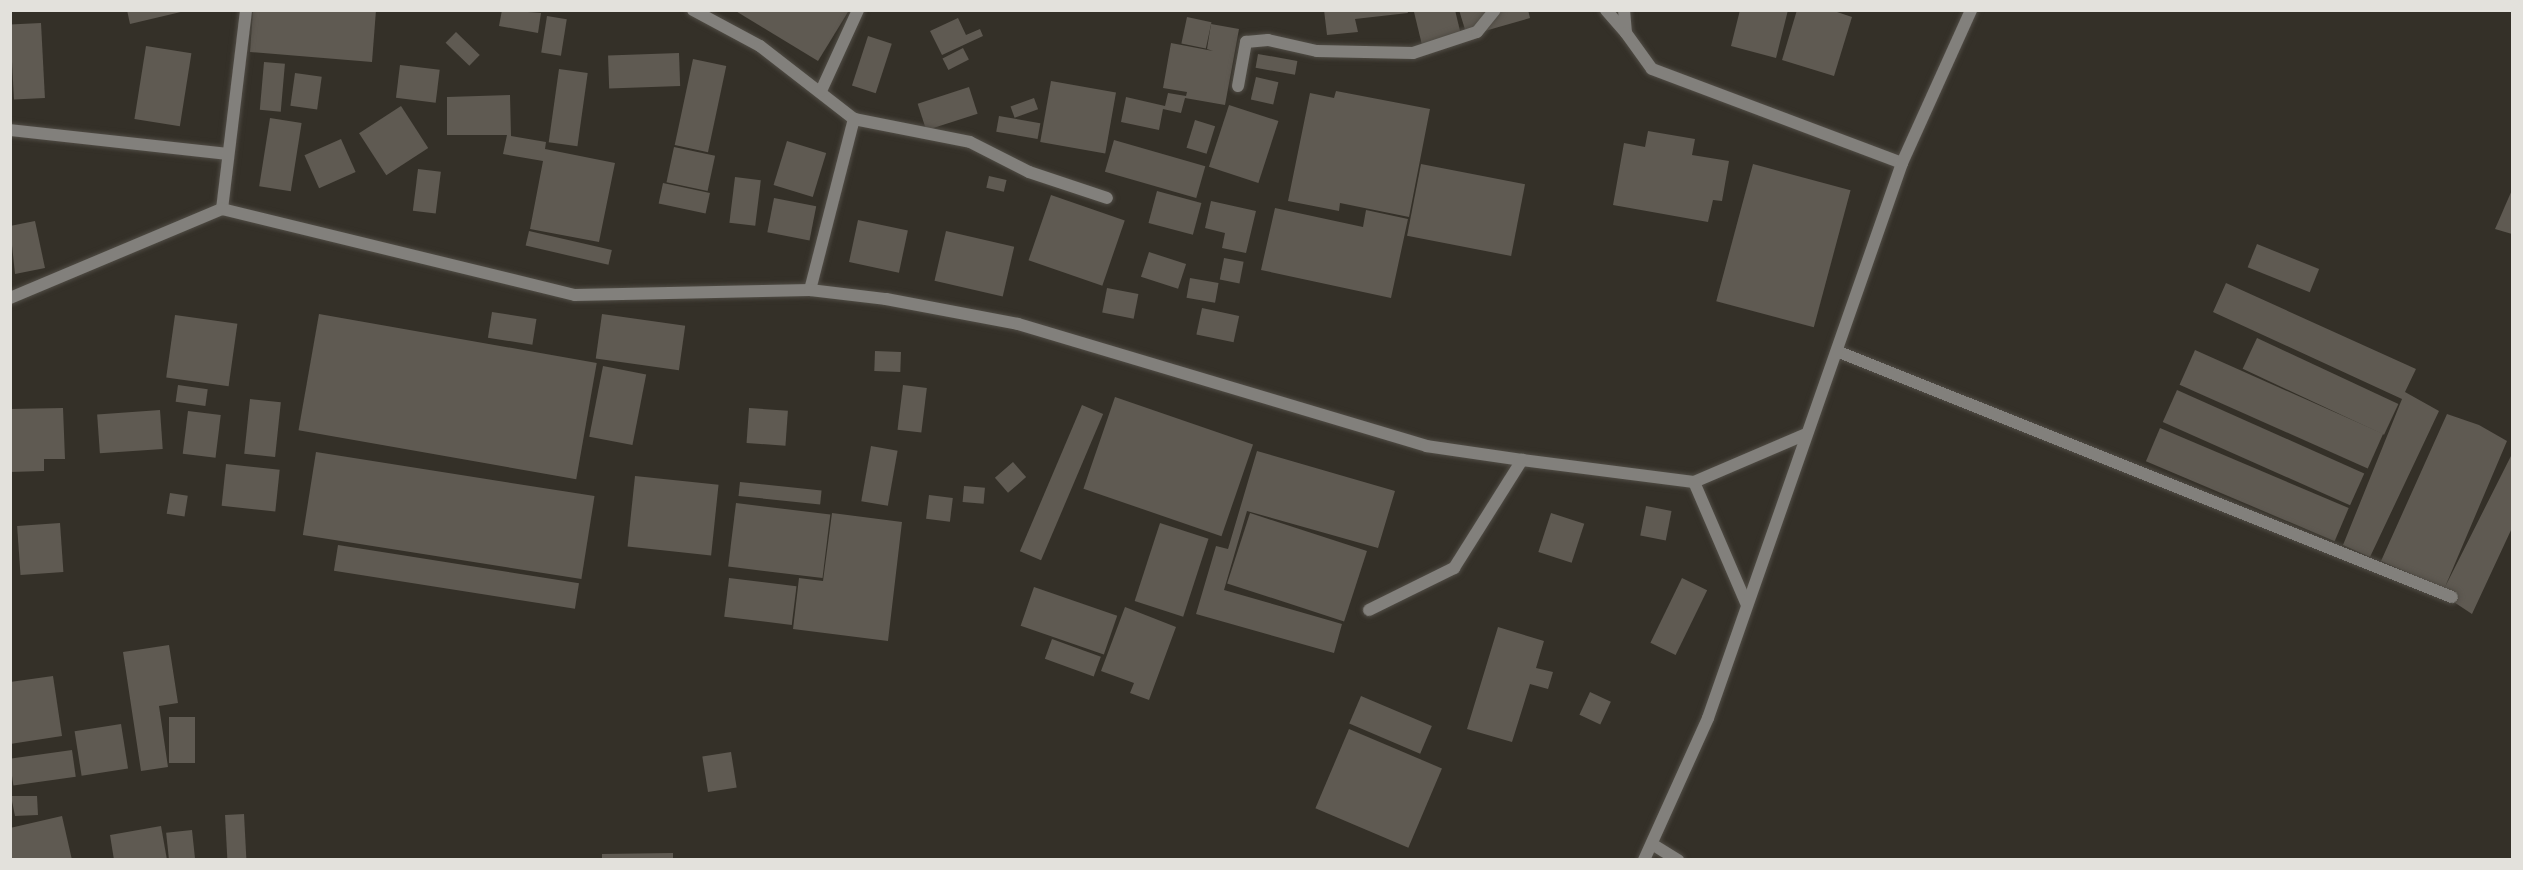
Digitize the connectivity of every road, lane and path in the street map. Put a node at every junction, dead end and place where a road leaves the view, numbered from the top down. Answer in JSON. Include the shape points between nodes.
{"nodes":[{"id":1,"x":246,"y":10,"type":"edge"},
{"id":2,"x":693,"y":10,"type":"edge"},
{"id":3,"x":858,"y":10,"type":"edge"},
{"id":4,"x":1495,"y":10,"type":"edge"},
{"id":5,"x":1606,"y":10,"type":"edge"},
{"id":6,"x":1624,"y":10,"type":"edge"},
{"id":7,"x":1971,"y":10,"type":"edge"},
{"id":8,"x":1626,"y":33,"type":"junction"},
{"id":9,"x":1238,"y":86,"type":"dead end"},
{"id":10,"x":821,"y":91,"type":"junction"},
{"id":11,"x":854,"y":119,"type":"junction"},
{"id":12,"x":10,"y":130,"type":"edge"},
{"id":13,"x":227,"y":154,"type":"junction"},
{"id":14,"x":1902,"y":163,"type":"junction"},
{"id":15,"x":1107,"y":198,"type":"dead end"},
{"id":16,"x":222,"y":209,"type":"junction"},
{"id":17,"x":810,"y":290,"type":"junction"},
{"id":18,"x":10,"y":298,"type":"edge"},
{"id":19,"x":1839,"y":352,"type":"junction"},
{"id":20,"x":1806,"y":434,"type":"junction"},
{"id":21,"x":1522,"y":460,"type":"junction"},
{"id":22,"x":1694,"y":482,"type":"junction"},
{"id":23,"x":2452,"y":597,"type":"dead end"},
{"id":24,"x":1747,"y":605,"type":"junction"},
{"id":25,"x":1369,"y":609,"type":"dead end"},
{"id":26,"x":1652,"y":844,"type":"junction"},
{"id":27,"x":1644,"y":860,"type":"edge"},
{"id":28,"x":1678,"y":860,"type":"edge"}],
"edges":[{"from":1,"to":13,"type":"street"},
{"from":2,"to":10,"type":"street","via":[[760,46]]},
{"from":3,"to":10,"type":"street"},
{"from":4,"to":9,"type":"street","via":[[1477,32],[1413,53],[1317,51],[1268,40],[1246,42]]},
{"from":5,"to":8,"type":"street"},
{"from":6,"to":8,"type":"street"},
{"from":7,"to":14,"type":"street"},
{"from":8,"to":14,"type":"street","via":[[1652,69]]},
{"from":10,"to":11,"type":"street"},
{"from":11,"to":15,"type":"street","via":[[970,142],[1029,172]]},
{"from":11,"to":17,"type":"street"},
{"from":12,"to":13,"type":"street"},
{"from":13,"to":16,"type":"street"},
{"from":14,"to":19,"type":"street"},
{"from":16,"to":17,"type":"street","via":[[575,296]]},
{"from":16,"to":18,"type":"street"},
{"from":17,"to":21,"type":"street","via":[[886,299],[1018,324],[1426,446]]},
{"from":19,"to":20,"type":"street"},
{"from":19,"to":23,"type":"street"},
{"from":20,"to":22,"type":"street"},
{"from":20,"to":24,"type":"street"},
{"from":21,"to":22,"type":"street"},
{"from":21,"to":25,"type":"street","via":[[1454,568]]},
{"from":22,"to":24,"type":"street"},
{"from":24,"to":26,"type":"street","via":[[1708,718]]},
{"from":26,"to":27,"type":"street"},
{"from":26,"to":28,"type":"street"}]}
